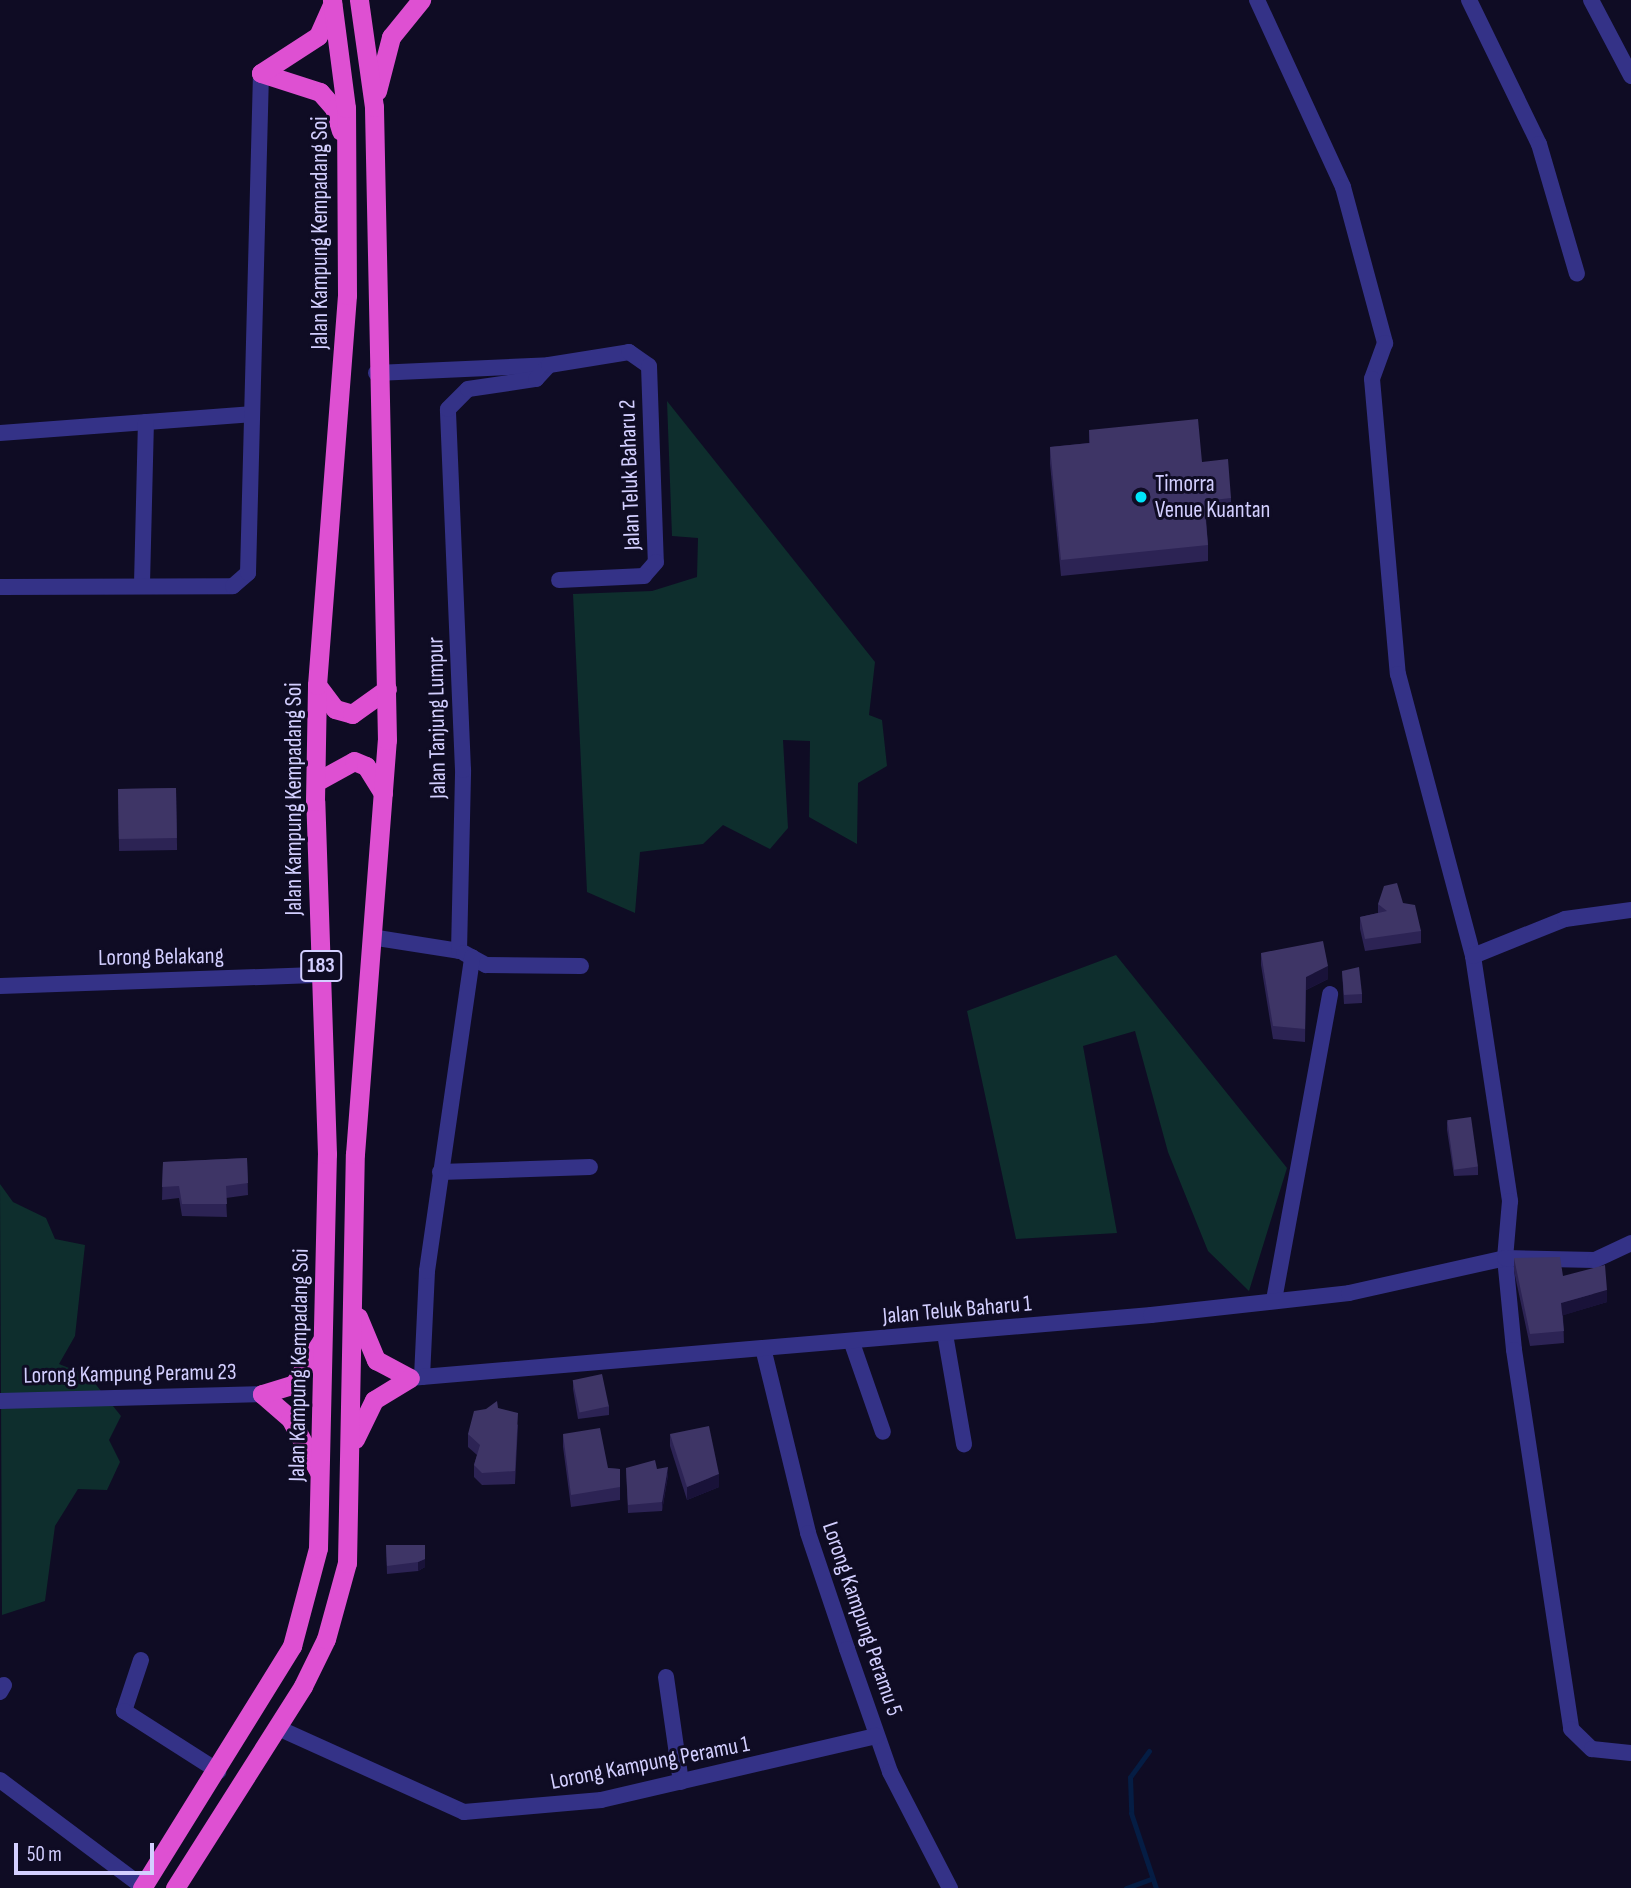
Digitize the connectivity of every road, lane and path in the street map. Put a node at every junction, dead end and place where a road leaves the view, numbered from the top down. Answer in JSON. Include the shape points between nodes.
{"nodes":[{"id":1,"x":359,"y":0,"type":"edge"},
{"id":2,"x":421,"y":0,"type":"edge"},
{"id":3,"x":1257,"y":0,"type":"edge"},
{"id":4,"x":1469,"y":0,"type":"edge"},
{"id":5,"x":1591,"y":0,"type":"edge"},
{"id":6,"x":333,"y":1,"type":"edge"},
{"id":7,"x":261,"y":73,"type":"junction"},
{"id":8,"x":1631,"y":76,"type":"edge"},
{"id":9,"x":374,"y":107,"type":"junction"},
{"id":10,"x":346,"y":150,"type":"junction"},
{"id":11,"x":1577,"y":274,"type":"dead end"},
{"id":12,"x":549,"y":365,"type":"junction"},
{"id":13,"x":376,"y":373,"type":"junction"},
{"id":14,"x":250,"y":414,"type":"junction"},
{"id":15,"x":146,"y":422,"type":"junction"},
{"id":16,"x":0,"y":433,"type":"edge"},
{"id":17,"x":559,"y":580,"type":"dead end"},
{"id":18,"x":142,"y":584,"type":"junction"},
{"id":19,"x":0,"y":587,"type":"edge"},
{"id":20,"x":317,"y":685,"type":"junction"},
{"id":21,"x":387,"y":689,"type":"junction"},
{"id":22,"x":316,"y":782,"type":"junction"},
{"id":23,"x":384,"y":794,"type":"junction"},
{"id":24,"x":1631,"y":910,"type":"edge"},
{"id":25,"x":371,"y":937,"type":"junction"},
{"id":26,"x":466,"y":954,"type":"junction"},
{"id":27,"x":1473,"y":956,"type":"junction"},
{"id":28,"x":581,"y":966,"type":"dead end"},
{"id":29,"x":322,"y":975,"type":"junction"},
{"id":30,"x":0,"y":986,"type":"edge"},
{"id":31,"x":1330,"y":994,"type":"dead end"},
{"id":32,"x":590,"y":1167,"type":"dead end"},
{"id":33,"x":440,"y":1171,"type":"junction"},
{"id":34,"x":1631,"y":1243,"type":"edge"},
{"id":35,"x":1505,"y":1258,"type":"junction"},
{"id":36,"x":352,"y":1299,"type":"junction"},
{"id":37,"x":1274,"y":1300,"type":"junction"},
{"id":38,"x":945,"y":1334,"type":"junction"},
{"id":39,"x":325,"y":1335,"type":"junction"},
{"id":40,"x":852,"y":1343,"type":"junction"},
{"id":41,"x":764,"y":1352,"type":"junction"},
{"id":42,"x":416,"y":1377,"type":"junction"},
{"id":43,"x":262,"y":1394,"type":"junction"},
{"id":44,"x":0,"y":1401,"type":"edge"},
{"id":45,"x":883,"y":1432,"type":"dead end"},
{"id":46,"x":964,"y":1444,"type":"dead end"},
{"id":47,"x":350,"y":1449,"type":"junction"},
{"id":48,"x":321,"y":1476,"type":"junction"},
{"id":49,"x":141,"y":1660,"type":"dead end"},
{"id":50,"x":666,"y":1676,"type":"dead end"},
{"id":51,"x":278,"y":1728,"type":"junction"},
{"id":52,"x":877,"y":1736,"type":"junction"},
{"id":53,"x":1631,"y":1752,"type":"edge"},
{"id":54,"x":218,"y":1772,"type":"junction"},
{"id":55,"x":0,"y":1780,"type":"edge"},
{"id":56,"x":681,"y":1782,"type":"junction"},
{"id":57,"x":142,"y":1888,"type":"edge"},
{"id":58,"x":175,"y":1888,"type":"edge"},
{"id":59,"x":950,"y":1888,"type":"edge"}],
"edges":[{"from":1,"to":9,"type":"highway","number":"183"},
{"from":2,"to":9,"type":"highway","via":[[391,37]]},
{"from":3,"to":27,"type":"street","via":[[1343,187],[1385,343],[1372,379],[1398,674]]},
{"from":4,"to":11,"type":"street","via":[[1539,144]]},
{"from":5,"to":8,"type":"street"},
{"from":6,"to":7,"type":"highway","via":[[318,36]]},
{"from":6,"to":10,"type":"highway","name":"Jalan Kampung Kempadang Soi","number":"183"},
{"from":7,"to":10,"type":"highway","via":[[320,92],[334,108]]},
{"from":7,"to":14,"type":"street"},
{"from":9,"to":13,"type":"highway","number":"183"},
{"from":10,"to":20,"type":"highway","name":"Jalan Kampung Kempadang Soi","number":"183","via":[[344,381]]},
{"from":12,"to":13,"type":"street"},
{"from":12,"to":17,"type":"street","name":"Jalan Teluk Baharu 2","via":[[629,352],[649,366],[656,562],[644,576]]},
{"from":12,"to":26,"type":"street","name":"Jalan Tanjung Lumpur","via":[[536,379],[468,389],[455,398],[446,423],[463,770]]},
{"from":13,"to":21,"type":"highway","number":"183"},
{"from":14,"to":15,"type":"street"},
{"from":14,"to":18,"type":"street","via":[[248,573],[233,586]]},
{"from":15,"to":16,"type":"street"},
{"from":15,"to":18,"type":"street"},
{"from":18,"to":19,"type":"street"},
{"from":20,"to":21,"type":"highway","via":[[335,709],[352,714]]},
{"from":20,"to":22,"type":"highway","name":"Jalan Kampung Kempadang Soi","number":"183"},
{"from":21,"to":23,"type":"highway","number":"183"},
{"from":22,"to":23,"type":"highway","via":[[354,761],[366,766]]},
{"from":22,"to":29,"type":"highway","name":"Jalan Kampung Kempadang Soi","number":"183"},
{"from":23,"to":25,"type":"highway","number":"183"},
{"from":24,"to":27,"type":"street","via":[[1565,919]]},
{"from":25,"to":26,"type":"street"},
{"from":25,"to":36,"type":"highway","number":"183","via":[[355,1154]]},
{"from":26,"to":28,"type":"street","via":[[486,965]]},
{"from":26,"to":33,"type":"street","name":"Jalan Tanjung Lumpur"},
{"from":27,"to":35,"type":"street","via":[[1507,1174]]},
{"from":29,"to":30,"type":"street","name":"Lorong Belakang"},
{"from":29,"to":39,"type":"highway","name":"Jalan Kampung Kempadang Soi","number":"183"},
{"from":31,"to":37,"type":"street"},
{"from":32,"to":33,"type":"street"},
{"from":33,"to":42,"type":"street","name":"Jalan Tanjung Lumpur"},
{"from":34,"to":35,"type":"street","name":"Jalan Teluk Baharu 1","via":[[1595,1260]]},
{"from":35,"to":37,"type":"street","name":"Jalan Teluk Baharu 1","via":[[1349,1293]]},
{"from":35,"to":53,"type":"street","via":[[1571,1729],[1579,1743],[1592,1749]]},
{"from":36,"to":42,"type":"highway","via":[[369,1350]]},
{"from":36,"to":47,"type":"highway","number":"183"},
{"from":37,"to":38,"type":"street","name":"Jalan Teluk Baharu 1"},
{"from":38,"to":40,"type":"street","name":"Jalan Teluk Baharu 1"},
{"from":38,"to":46,"type":"street"},
{"from":39,"to":43,"type":"highway","via":[[294,1384]]},
{"from":39,"to":48,"type":"highway","name":"Jalan Kampung Kempadang Soi","number":"183"},
{"from":40,"to":41,"type":"street","name":"Jalan Teluk Baharu 1"},
{"from":40,"to":45,"type":"street"},
{"from":41,"to":42,"type":"street","name":"Jalan Teluk Baharu 1"},
{"from":41,"to":52,"type":"street","name":"Lorong Kampung Peramu 5","via":[[808,1533]]},
{"from":42,"to":47,"type":"highway","via":[[374,1400]]},
{"from":43,"to":44,"type":"street","name":"Lorong Kampung Peramu 23"},
{"from":43,"to":48,"type":"highway","via":[[290,1418]]},
{"from":47,"to":51,"type":"highway","number":"183","via":[[342,1592],[326,1639]]},
{"from":48,"to":54,"type":"highway","name":"Jalan Kampung Kempadang Soi","number":"183","via":[[314,1579],[304,1615],[272,1683]]},
{"from":49,"to":54,"type":"street","via":[[124,1711]]},
{"from":50,"to":56,"type":"street"},
{"from":51,"to":56,"type":"street","name":"Lorong Kampung Peramu 1","via":[[464,1812],[601,1800]]},
{"from":51,"to":58,"type":"highway","number":"183"},
{"from":52,"to":56,"type":"street","name":"Lorong Kampung Peramu 1"},
{"from":52,"to":59,"type":"street","name":"Lorong Kampung Peramu 5"},
{"from":54,"to":57,"type":"highway","name":"Jalan Kampung Kempadang Soi","number":"183"},
{"from":55,"to":57,"type":"street"}]}
